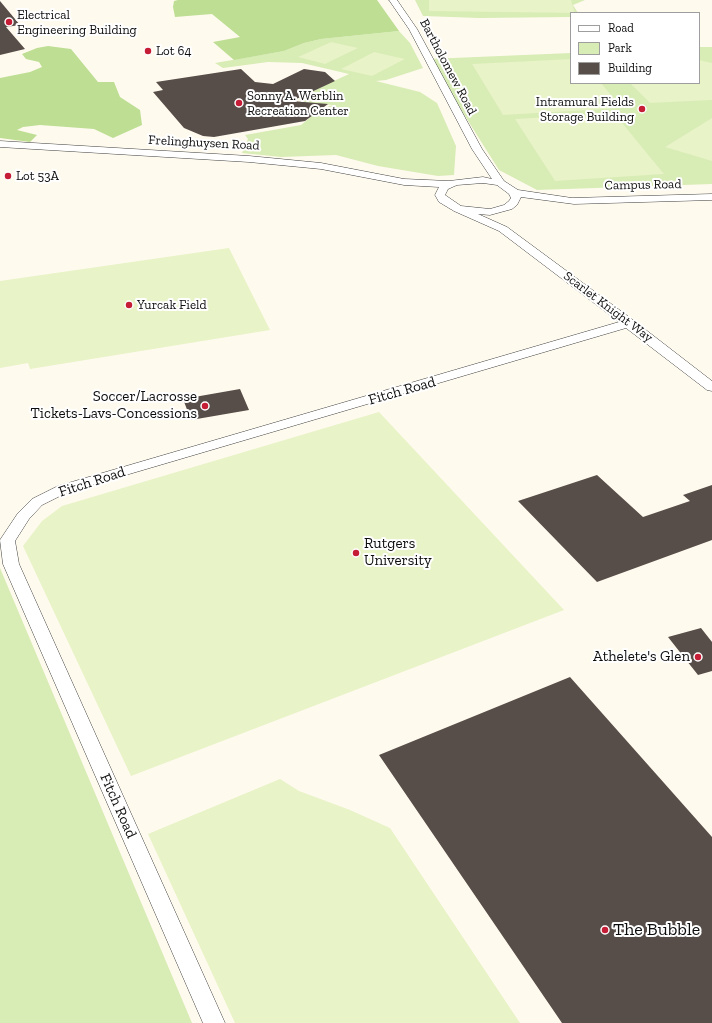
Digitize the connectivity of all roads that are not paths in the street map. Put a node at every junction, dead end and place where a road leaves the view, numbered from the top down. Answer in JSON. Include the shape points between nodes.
{"nodes":[{"id":1,"x":393,"y":0,"type":"edge"},
{"id":2,"x":0,"y":144,"type":"edge"},
{"id":3,"x":477,"y":149,"type":"junction"},
{"id":4,"x":462,"y":180,"type":"junction"},
{"id":5,"x":404,"y":182,"type":"junction"},
{"id":6,"x":500,"y":183,"type":"junction"},
{"id":7,"x":450,"y":184,"type":"junction"},
{"id":8,"x":514,"y":192,"type":"junction"},
{"id":9,"x":440,"y":195,"type":"junction"},
{"id":10,"x":712,"y":197,"type":"edge"},
{"id":11,"x":574,"y":201,"type":"junction"},
{"id":12,"x":504,"y":208,"type":"junction"},
{"id":13,"x":458,"y":209,"type":"junction"},
{"id":14,"x":503,"y":229,"type":"junction"},
{"id":15,"x":629,"y":323,"type":"junction"},
{"id":16,"x":712,"y":387,"type":"edge"},
{"id":17,"x":214,"y":1023,"type":"edge"}],
"edges":[{"from":1,"to":3,"type":"street","name":"Bartholomew Road","via":[[413,29]]},
{"from":2,"to":5,"type":"street","name":"Frelinghuysen Road","via":[[249,159],[321,166]]},
{"from":3,"to":4,"type":"street","via":[[475,168]]},
{"from":3,"to":6,"type":"street","name":"Bartholomew Road"},
{"from":4,"to":6,"type":"street"},
{"from":4,"to":7,"type":"street"},
{"from":5,"to":7,"type":"street","name":"Frelinghuysen Road"},
{"from":5,"to":9,"type":"street","name":"Frelinghuysen Road"},
{"from":6,"to":8,"type":"street"},
{"from":7,"to":9,"type":"street","via":[[444,187]]},
{"from":8,"to":11,"type":"street","name":"Campus Road"},
{"from":8,"to":12,"type":"street","via":[[516,198]]},
{"from":9,"to":13,"type":"street","name":"Frelinghuysen Road","via":[[442,200]]},
{"from":10,"to":11,"type":"street","name":"Campus Road"},
{"from":11,"to":12,"type":"street","name":"Campus Road"},
{"from":12,"to":13,"type":"street","name":"Campus Road","via":[[479,212]]},
{"from":12,"to":14,"type":"street","via":[[500,220]]},
{"from":13,"to":14,"type":"street"},
{"from":14,"to":15,"type":"street","name":"Scarlet Knight Way"},
{"from":15,"to":16,"type":"street","name":"Scarlet Knight Way"},
{"from":15,"to":17,"type":"street","name":"Fitch Road","via":[[63,489],[37,502],[23,516],[7,541],[11,564]]}]}
